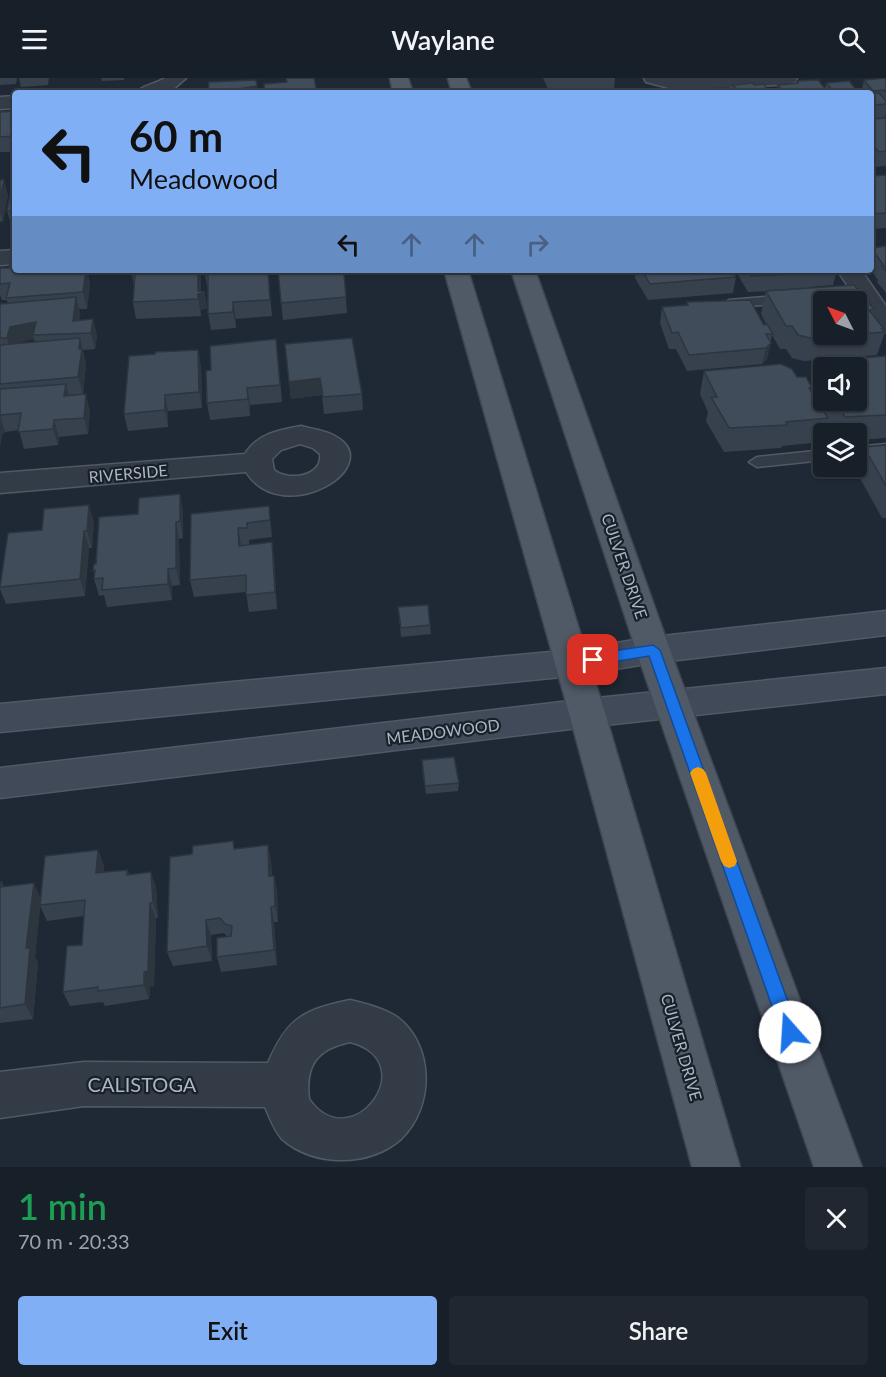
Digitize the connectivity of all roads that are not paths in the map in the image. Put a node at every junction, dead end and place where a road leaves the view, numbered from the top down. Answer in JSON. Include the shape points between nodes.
{"nodes":[{"id":1,"x":653,"y":78,"type":"edge"},
{"id":2,"x":788,"y":78,"type":"edge"},
{"id":3,"x":457,"y":273,"type":"edge"},
{"id":4,"x":524,"y":273,"type":"edge"},
{"id":5,"x":855,"y":286,"type":"edge"},
{"id":6,"x":797,"y":299,"type":"edge"},
{"id":7,"x":719,"y":305,"type":"edge"},
{"id":8,"x":886,"y":324,"type":"edge"},
{"id":9,"x":886,"y":449,"type":"edge"},
{"id":10,"x":867,"y":451,"type":"edge"},
{"id":11,"x":813,"y":456,"type":"edge"},
{"id":12,"x":257,"y":462,"type":"dead end"},
{"id":13,"x":757,"y":462,"type":"dead end"},
{"id":14,"x":0,"y":483,"type":"edge"},
{"id":15,"x":886,"y":623,"type":"edge"},
{"id":16,"x":653,"y":650,"type":"junction"},
{"id":17,"x":573,"y":663,"type":"junction"},
{"id":18,"x":886,"y":681,"type":"edge"},
{"id":19,"x":674,"y":706,"type":"junction"},
{"id":20,"x":587,"y":713,"type":"junction"},
{"id":21,"x":0,"y":718,"type":"edge"},
{"id":22,"x":0,"y":783,"type":"edge"},
{"id":23,"x":285,"y":1085,"type":"dead end"},
{"id":24,"x":0,"y":1095,"type":"edge"},
{"id":25,"x":716,"y":1167,"type":"edge"},
{"id":26,"x":838,"y":1167,"type":"edge"}],
"edges":[{"from":1,"to":2,"type":"street","via":[[680,85]]},
{"from":3,"to":17,"type":"main road","name":"CULVER DRIVE"},
{"from":4,"to":16,"type":"main road","name":"CULVER DRIVE"},
{"from":5,"to":8,"type":"street"},
{"from":6,"to":7,"type":"lane"},
{"from":9,"to":10,"type":"lane"},
{"from":11,"to":13,"type":"lane"},
{"from":12,"to":14,"type":"street","name":"RIVERSIDE"},
{"from":15,"to":16,"type":"main road"},
{"from":16,"to":17,"type":"main road"},
{"from":16,"to":19,"type":"main road","name":"CULVER DRIVE"},
{"from":17,"to":20,"type":"main road","name":"CULVER DRIVE"},
{"from":17,"to":21,"type":"main road"},
{"from":18,"to":19,"type":"main road","name":"MEADOWOOD"},
{"from":19,"to":20,"type":"main road","name":"MEADOWOOD"},
{"from":19,"to":26,"type":"main road","name":"CULVER DRIVE"},
{"from":20,"to":22,"type":"main road","name":"MEADOWOOD"},
{"from":20,"to":25,"type":"main road","name":"CULVER DRIVE"},
{"from":23,"to":24,"type":"street","name":"CALISTOGA","via":[[84,1084]]}]}
